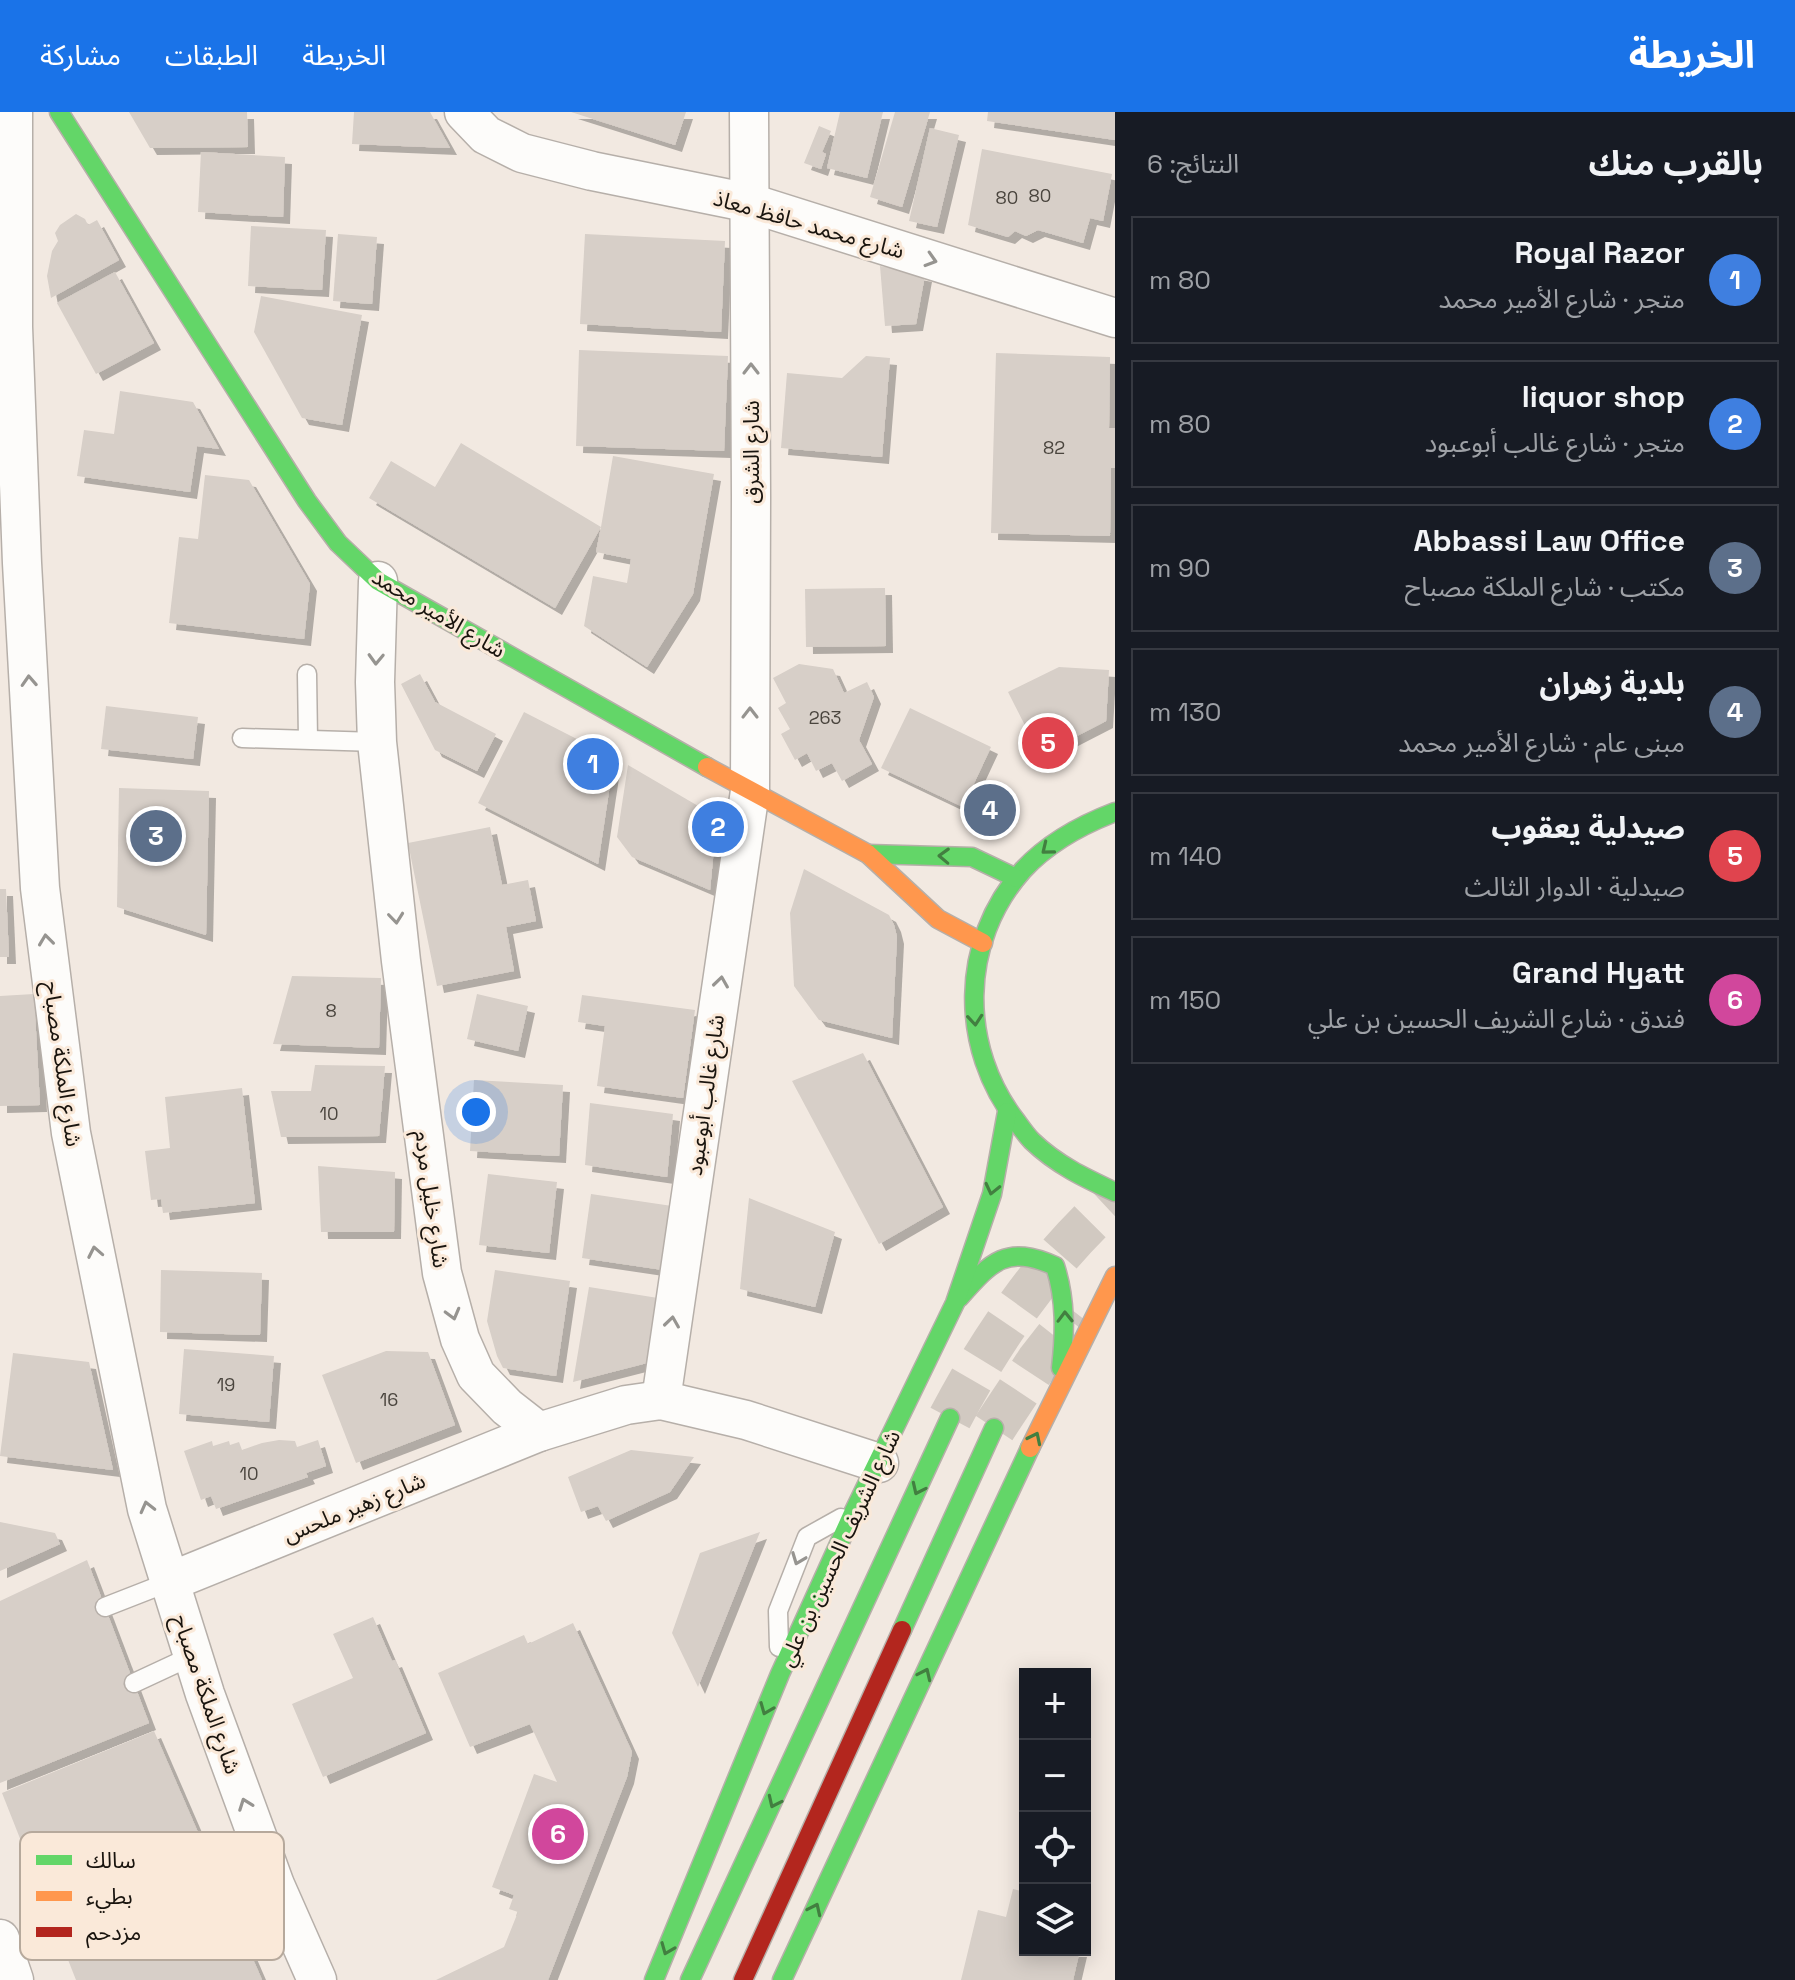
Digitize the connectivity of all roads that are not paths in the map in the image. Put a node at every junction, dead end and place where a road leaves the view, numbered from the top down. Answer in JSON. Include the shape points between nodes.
{"nodes":[{"id":1,"x":13,"y":112,"type":"edge"},
{"id":2,"x":59,"y":112,"type":"edge"},
{"id":3,"x":464,"y":112,"type":"edge"},
{"id":4,"x":749,"y":112,"type":"edge"},
{"id":5,"x":750,"y":203,"type":"junction"},
{"id":6,"x":1115,"y":318,"type":"edge"},
{"id":7,"x":378,"y":581,"type":"junction"},
{"id":8,"x":307,"y":674,"type":"dead end"},
{"id":9,"x":242,"y":738,"type":"dead end"},
{"id":10,"x":308,"y":739,"type":"junction"},
{"id":11,"x":377,"y":742,"type":"junction"},
{"id":12,"x":750,"y":791,"type":"junction"},
{"id":13,"x":1115,"y":812,"type":"edge"},
{"id":14,"x":868,"y":854,"type":"junction"},
{"id":15,"x":1016,"y":878,"type":"junction"},
{"id":16,"x":983,"y":943,"type":"junction"},
{"id":17,"x":1007,"y":1112,"type":"junction"},
{"id":18,"x":1115,"y":1192,"type":"edge"},
{"id":19,"x":1115,"y":1276,"type":"edge"},
{"id":20,"x":955,"y":1303,"type":"junction"},
{"id":21,"x":1092,"y":1360,"type":"dead end"},
{"id":22,"x":1057,"y":1394,"type":"junction"},
{"id":23,"x":661,"y":1400,"type":"junction"},
{"id":24,"x":950,"y":1418,"type":"tunnel mouth"},
{"id":25,"x":994,"y":1428,"type":"tunnel mouth"},
{"id":26,"x":539,"y":1432,"type":"junction"},
{"id":27,"x":879,"y":1463,"type":"junction"},
{"id":28,"x":854,"y":1511,"type":"junction"},
{"id":29,"x":169,"y":1582,"type":"junction"},
{"id":30,"x":105,"y":1607,"type":"dead end"},
{"id":31,"x":192,"y":1656,"type":"junction"},
{"id":32,"x":780,"y":1674,"type":"junction"},
{"id":33,"x":134,"y":1683,"type":"dead end"},
{"id":34,"x":256,"y":1832,"type":"edge"},
{"id":35,"x":284,"y":1905,"type":"edge"},
{"id":36,"x":0,"y":1939,"type":"edge"},
{"id":37,"x":14,"y":1980,"type":"edge"},
{"id":38,"x":317,"y":1980,"type":"edge"},
{"id":39,"x":654,"y":1980,"type":"edge"},
{"id":40,"x":690,"y":1980,"type":"edge"},
{"id":41,"x":743,"y":1980,"type":"edge"},
{"id":42,"x":782,"y":1980,"type":"edge"}],
"edges":[{"from":29,"to":1,"type":"street","name":"شارع الملكة مصباح","one_way":true,"via":[[147,1509],[71,1133],[40,888],[13,327]]},
{"from":2,"to":7,"type":"street","name":"شارع الأمير محمد","via":[[307,501],[338,543]]},
{"from":3,"to":5,"type":"street","name":"شارع محمد حافظ معاذ","via":[[486,135],[522,153]]},
{"from":4,"to":5,"type":"street","name":"شارع الشرق"},
{"from":5,"to":6,"type":"street","name":"شارع محمد حافظ معاذ","one_way":true},
{"from":12,"to":5,"type":"street","name":"شارع الشرق","one_way":true},
{"from":7,"to":11,"type":"street","name":"شارع خليل مردم","one_way":true},
{"from":7,"to":12,"type":"street","name":"شارع الأمير محمد"},
{"from":8,"to":10,"type":"lane"},
{"from":9,"to":10,"type":"lane"},
{"from":10,"to":11,"type":"lane"},
{"from":11,"to":26,"type":"street","name":"شارع خليل مردم","one_way":true,"via":[[442,1273],[476,1375]]},
{"from":12,"to":14,"type":"street","name":"شارع الأمير محمد"},
{"from":23,"to":12,"type":"street","name":"شارع غالب أبوعبود","one_way":true},
{"from":13,"to":15,"type":"street","one_way":true,"via":[[1071,831]]},
{"from":15,"to":14,"type":"street","name":"شارع الأمير محمد","one_way":true,"via":[[972,857]]},
{"from":14,"to":16,"type":"street","name":"شارع الأمير محمد","via":[[938,919]]},
{"from":15,"to":16,"type":"street"},
{"from":16,"to":17,"type":"street","one_way":true,"via":[[974,986],[975,1030],[987,1073]]},
{"from":17,"to":18,"type":"street","via":[[1046,1156]]},
{"from":17,"to":20,"type":"street","name":"شارع الشريف الحسين بن علي","one_way":true,"via":[[992,1194]]},
{"from":19,"to":22,"type":"street"},
{"from":22,"to":20,"type":"street","one_way":true,"via":[[1065,1305],[1055,1266],[1039,1257],[1010,1255],[981,1272]]},
{"from":20,"to":27,"type":"street","name":"شارع الشريف الحسين بن علي"},
{"from":21,"to":22,"type":"street"},
{"from":42,"to":22,"type":"street","one_way":true},
{"from":23,"to":26,"type":"street","via":[[626,1405]]},
{"from":23,"to":27,"type":"street","via":[[746,1420]]},
{"from":24,"to":40,"type":"street","one_way":true},
{"from":25,"to":41,"type":"street"},
{"from":26,"to":29,"type":"street","name":"شارع زهير ملحس"},
{"from":27,"to":28,"type":"street","name":"شارع الشريف الحسين بن علي"},
{"from":28,"to":32,"type":"street","name":"شارع الشريف الحسين بن علي"},
{"from":28,"to":32,"type":"lane","one_way":true,"via":[[807,1537],[778,1611]]},
{"from":29,"to":30,"type":"lane"},
{"from":29,"to":31,"type":"street","name":"شارع الملكة مصباح"},
{"from":31,"to":33,"type":"lane"},
{"from":34,"to":31,"type":"street","name":"شارع الملكة مصباح","one_way":true},
{"from":32,"to":39,"type":"street","name":"شارع الشريف الحسين بن علي","one_way":true},
{"from":38,"to":35,"type":"street","name":"شارع الملكة مصباح","one_way":true},
{"from":36,"to":37,"type":"street"}]}
